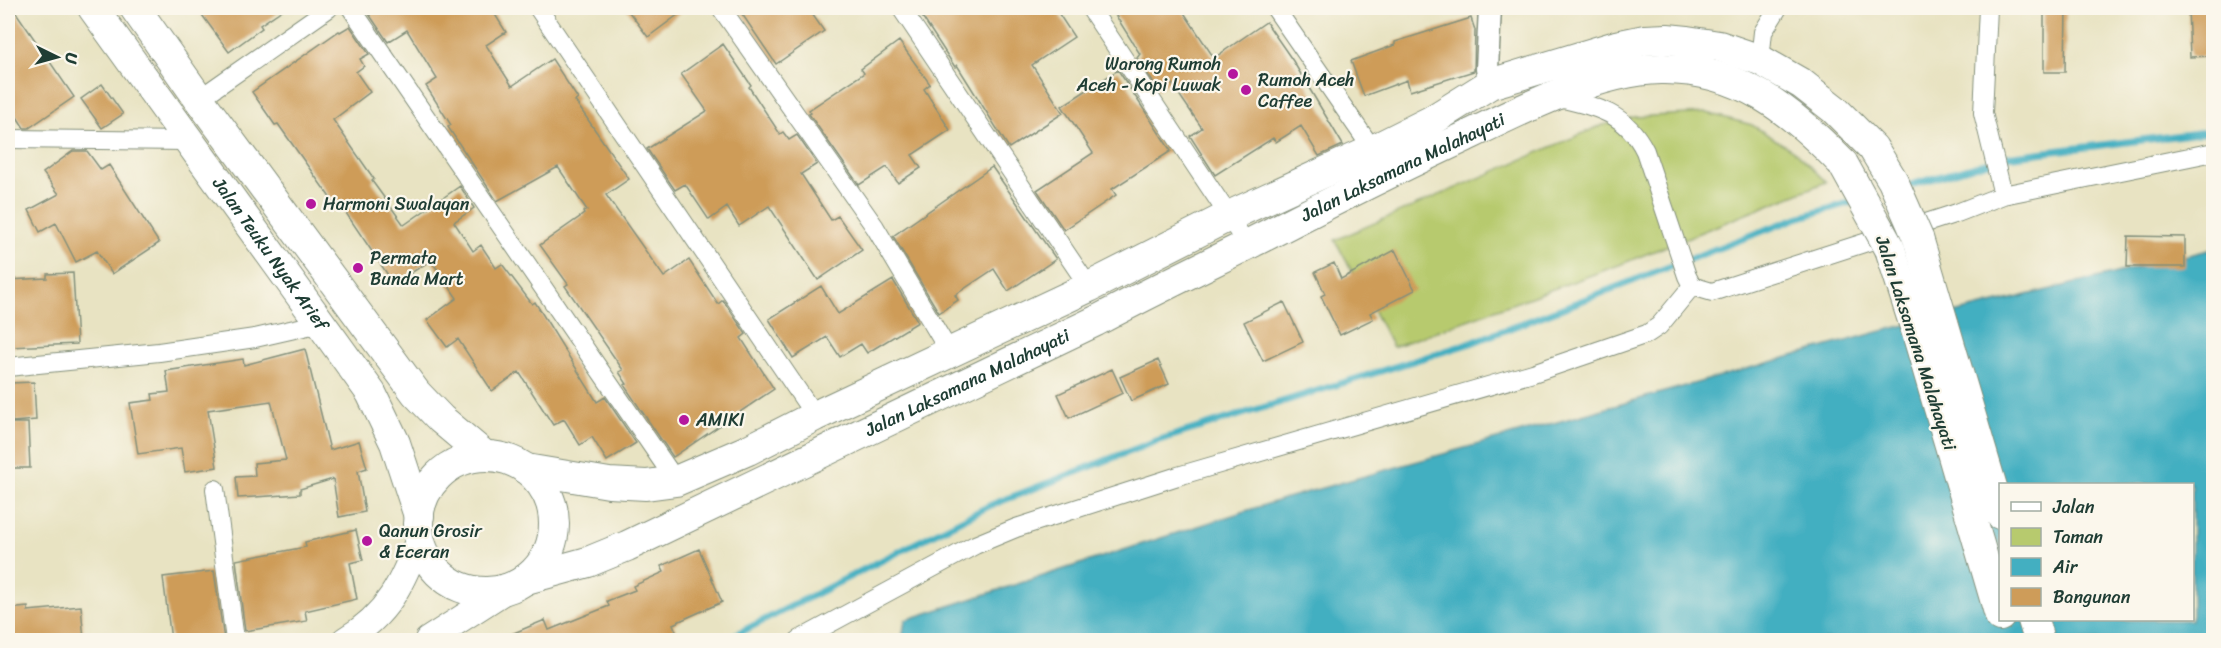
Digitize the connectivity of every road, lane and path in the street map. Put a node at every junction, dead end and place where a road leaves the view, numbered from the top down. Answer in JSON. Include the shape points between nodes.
{"nodes":[{"id":1,"x":93,"y":8,"type":"edge"},
{"id":2,"x":135,"y":8,"type":"edge"},
{"id":3,"x":329,"y":8,"type":"edge"},
{"id":4,"x":351,"y":8,"type":"edge"},
{"id":5,"x":538,"y":8,"type":"edge"},
{"id":6,"x":721,"y":8,"type":"edge"},
{"id":7,"x":901,"y":8,"type":"edge"},
{"id":8,"x":1090,"y":8,"type":"edge"},
{"id":9,"x":1275,"y":8,"type":"edge"},
{"id":10,"x":1490,"y":8,"type":"edge"},
{"id":11,"x":1778,"y":8,"type":"edge"},
{"id":12,"x":1988,"y":8,"type":"edge"},
{"id":13,"x":1760,"y":60,"type":"junction"},
{"id":14,"x":1490,"y":84,"type":"junction"},
{"id":15,"x":1555,"y":97,"type":"junction"},
{"id":16,"x":200,"y":99,"type":"junction"},
{"id":17,"x":8,"y":139,"type":"edge"},
{"id":18,"x":188,"y":141,"type":"junction"},
{"id":19,"x":1373,"y":150,"type":"junction"},
{"id":20,"x":2214,"y":152,"type":"edge"},
{"id":21,"x":2003,"y":195,"type":"junction"},
{"id":22,"x":1229,"y":216,"type":"junction"},
{"id":23,"x":1245,"y":244,"type":"junction"},
{"id":24,"x":1689,"y":281,"type":"junction"},
{"id":25,"x":1089,"y":287,"type":"junction"},
{"id":26,"x":321,"y":322,"type":"junction"},
{"id":27,"x":1930,"y":329,"type":"junction"},
{"id":28,"x":950,"y":353,"type":"junction"},
{"id":29,"x":8,"y":367,"type":"edge"},
{"id":30,"x":815,"y":416,"type":"junction"},
{"id":31,"x":485,"y":456,"type":"junction"},
{"id":32,"x":526,"y":469,"type":"junction"},
{"id":33,"x":676,"y":481,"type":"junction"},
{"id":34,"x":214,"y":489,"type":"dead end"},
{"id":35,"x":1999,"y":508,"type":"edge"},
{"id":36,"x":419,"y":526,"type":"junction"},
{"id":37,"x":518,"y":583,"type":"junction"},
{"id":38,"x":1999,"y":610,"type":"edge"},
{"id":39,"x":2002,"y":621,"type":"edge"},
{"id":40,"x":2032,"y":621,"type":"edge"},
{"id":41,"x":235,"y":640,"type":"edge"},
{"id":42,"x":345,"y":640,"type":"edge"},
{"id":43,"x":428,"y":640,"type":"edge"},
{"id":44,"x":799,"y":640,"type":"edge"},
{"id":45,"x":2008,"y":640,"type":"edge"},
{"id":46,"x":2039,"y":640,"type":"edge"}],
"edges":[{"from":1,"to":18,"type":"highway","name":"Jalan Teuku Nyak Arief"},
{"from":2,"to":16,"type":"highway","name":"Jalan Teuku Nyak Arief"},
{"from":3,"to":16,"type":"street"},
{"from":4,"to":33,"type":"street"},
{"from":5,"to":30,"type":"street"},
{"from":6,"to":28,"type":"street","via":[[875,227]]},
{"from":7,"to":25,"type":"street"},
{"from":8,"to":22,"type":"street"},
{"from":9,"to":19,"type":"street"},
{"from":10,"to":14,"type":"street"},
{"from":11,"to":13,"type":"street","via":[[1763,32]]},
{"from":12,"to":21,"type":"street","via":[[1983,113]]},
{"from":13,"to":14,"type":"highway","name":"Jalan Laksamana Malahayati","via":[[1719,46],[1645,40]]},
{"from":13,"to":27,"type":"highway","name":"Jalan Laksamana Malahayati","bridge":true,"via":[[1802,84],[1873,148],[1893,181],[1918,238]]},
{"from":14,"to":19,"type":"highway","name":"Jalan Laksamana Malahayati","via":[[1431,121]]},
{"from":15,"to":23,"type":"highway","name":"Jalan Laksamana Malahayati","via":[[1505,117]]},
{"from":15,"to":24,"type":"street","via":[[1589,105],[1629,126],[1645,151]]},
{"from":15,"to":27,"type":"highway","name":"Jalan Laksamana Malahayati","bridge":true,"via":[[1621,75],[1659,69],[1711,75],[1754,91],[1785,110],[1843,164]]},
{"from":16,"to":31,"type":"highway","name":"Jalan Teuku Nyak Arief","via":[[416,393]]},
{"from":17,"to":18,"type":"street"},
{"from":18,"to":26,"type":"highway","name":"Jalan Teuku Nyak Arief"},
{"from":19,"to":22,"type":"highway","name":"Jalan Laksamana Malahayati"},
{"from":20,"to":21,"type":"street"},
{"from":21,"to":24,"type":"street","via":[[1712,292]]},
{"from":22,"to":23,"type":"street"},
{"from":22,"to":25,"type":"highway","name":"Jalan Laksamana Malahayati"},
{"from":23,"to":37,"type":"highway","name":"Jalan Laksamana Malahayati","via":[[1096,321],[627,546]]},
{"from":24,"to":44,"type":"street","via":[[1667,317],[1647,334],[1533,373],[1189,473],[1016,528],[975,545]]},
{"from":25,"to":28,"type":"highway","name":"Jalan Laksamana Malahayati"},
{"from":26,"to":29,"type":"street","via":[[255,338],[159,352]]},
{"from":26,"to":36,"type":"highway","name":"Jalan Teuku Nyak Arief","via":[[381,411],[395,443]]},
{"from":27,"to":35,"type":"highway","name":"Jalan Laksamana Malahayati"},
{"from":27,"to":38,"type":"highway","name":"Jalan Laksamana Malahayati"},
{"from":28,"to":30,"type":"highway","name":"Jalan Laksamana Malahayati"},
{"from":30,"to":33,"type":"highway","name":"Jalan Laksamana Malahayati"},
{"from":31,"to":32,"type":"highway","via":[[514,461]]},
{"from":31,"to":36,"type":"highway","via":[[448,467],[434,480],[424,497]]},
{"from":32,"to":33,"type":"highway","name":"Jalan Laksamana Malahayati","via":[[609,483],[646,485]]},
{"from":32,"to":37,"type":"highway","via":[[548,497],[553,533],[539,566]]},
{"from":34,"to":41,"type":"street"},
{"from":36,"to":37,"type":"highway","via":[[426,555],[452,583],[490,592]]},
{"from":36,"to":42,"type":"main road","via":[[406,573],[395,594],[368,624]]},
{"from":37,"to":43,"type":"main road"},
{"from":39,"to":45,"type":"highway","name":"Jalan Laksamana Malahayati"},
{"from":40,"to":46,"type":"highway"}]}
